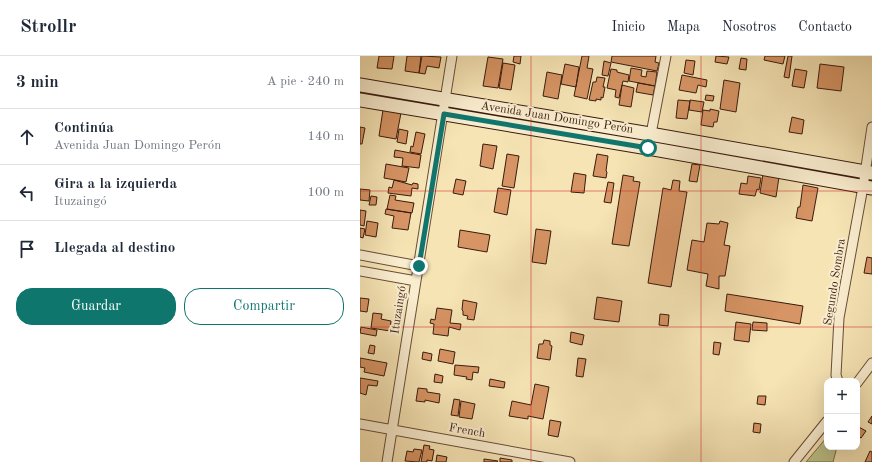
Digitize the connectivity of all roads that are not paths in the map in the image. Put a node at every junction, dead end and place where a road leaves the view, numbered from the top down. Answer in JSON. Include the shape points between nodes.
{"nodes":[{"id":1,"x":452,"y":56,"type":"edge"},
{"id":2,"x":666,"y":56,"type":"edge"},
{"id":3,"x":360,"y":85,"type":"edge"},
{"id":4,"x":360,"y":100,"type":"edge"},
{"id":5,"x":444,"y":100,"type":"junction"},
{"id":6,"x":444,"y":114,"type":"junction"},
{"id":7,"x":872,"y":127,"type":"edge"},
{"id":8,"x":650,"y":134,"type":"junction"},
{"id":9,"x":648,"y":148,"type":"junction"},
{"id":10,"x":868,"y":173,"type":"edge"},
{"id":11,"x":868,"y":188,"type":"edge"},
{"id":12,"x":360,"y":256,"type":"edge"},
{"id":13,"x":419,"y":266,"type":"junction"},
{"id":14,"x":360,"y":271,"type":"edge"},
{"id":15,"x":416,"y":281,"type":"junction"},
{"id":16,"x":872,"y":363,"type":"edge"},
{"id":17,"x":837,"y":378,"type":"edge"},
{"id":18,"x":860,"y":379,"type":"edge"},
{"id":19,"x":360,"y":424,"type":"edge"},
{"id":20,"x":824,"y":425,"type":"edge"},
{"id":21,"x":393,"y":430,"type":"junction"},
{"id":22,"x":541,"y":460,"type":"edge"},
{"id":23,"x":387,"y":462,"type":"edge"},
{"id":24,"x":570,"y":462,"type":"edge"},
{"id":25,"x":794,"y":462,"type":"edge"}],
"edges":[{"from":1,"to":5,"type":"street","name":"Ituzaingó"},
{"from":2,"to":8,"type":"street"},
{"from":3,"to":5,"type":"main road","name":"Avenida Juan Domingo Perón"},
{"from":4,"to":6,"type":"main road","name":"Avenida Juan Domingo Perón"},
{"from":5,"to":6,"type":"street","name":"Ituzaingó"},
{"from":5,"to":8,"type":"main road","name":"Avenida Juan Domingo Perón"},
{"from":6,"to":9,"type":"main road","name":"Avenida Juan Domingo Perón"},
{"from":6,"to":13,"type":"street","name":"Ituzaingó"},
{"from":7,"to":10,"type":"street","name":"Segundo Sombra"},
{"from":8,"to":9,"type":"street"},
{"from":8,"to":10,"type":"main road","name":"Avenida Juan Domingo Perón"},
{"from":9,"to":11,"type":"main road","name":"Avenida Juan Domingo Perón"},
{"from":10,"to":11,"type":"street","name":"Segundo Sombra"},
{"from":11,"to":17,"type":"street","name":"Segundo Sombra","via":[[840,318]]},
{"from":12,"to":13,"type":"street"},
{"from":13,"to":15,"type":"street","name":"Ituzaingó"},
{"from":14,"to":15,"type":"street"},
{"from":15,"to":21,"type":"street","name":"Ituzaingó"},
{"from":16,"to":18,"type":"street"},
{"from":19,"to":21,"type":"street","name":"French"},
{"from":20,"to":25,"type":"street"},
{"from":21,"to":22,"type":"street","name":"French"},
{"from":21,"to":23,"type":"street","name":"Ituzaingó"},
{"from":22,"to":24,"type":"street","name":"French"}]}
